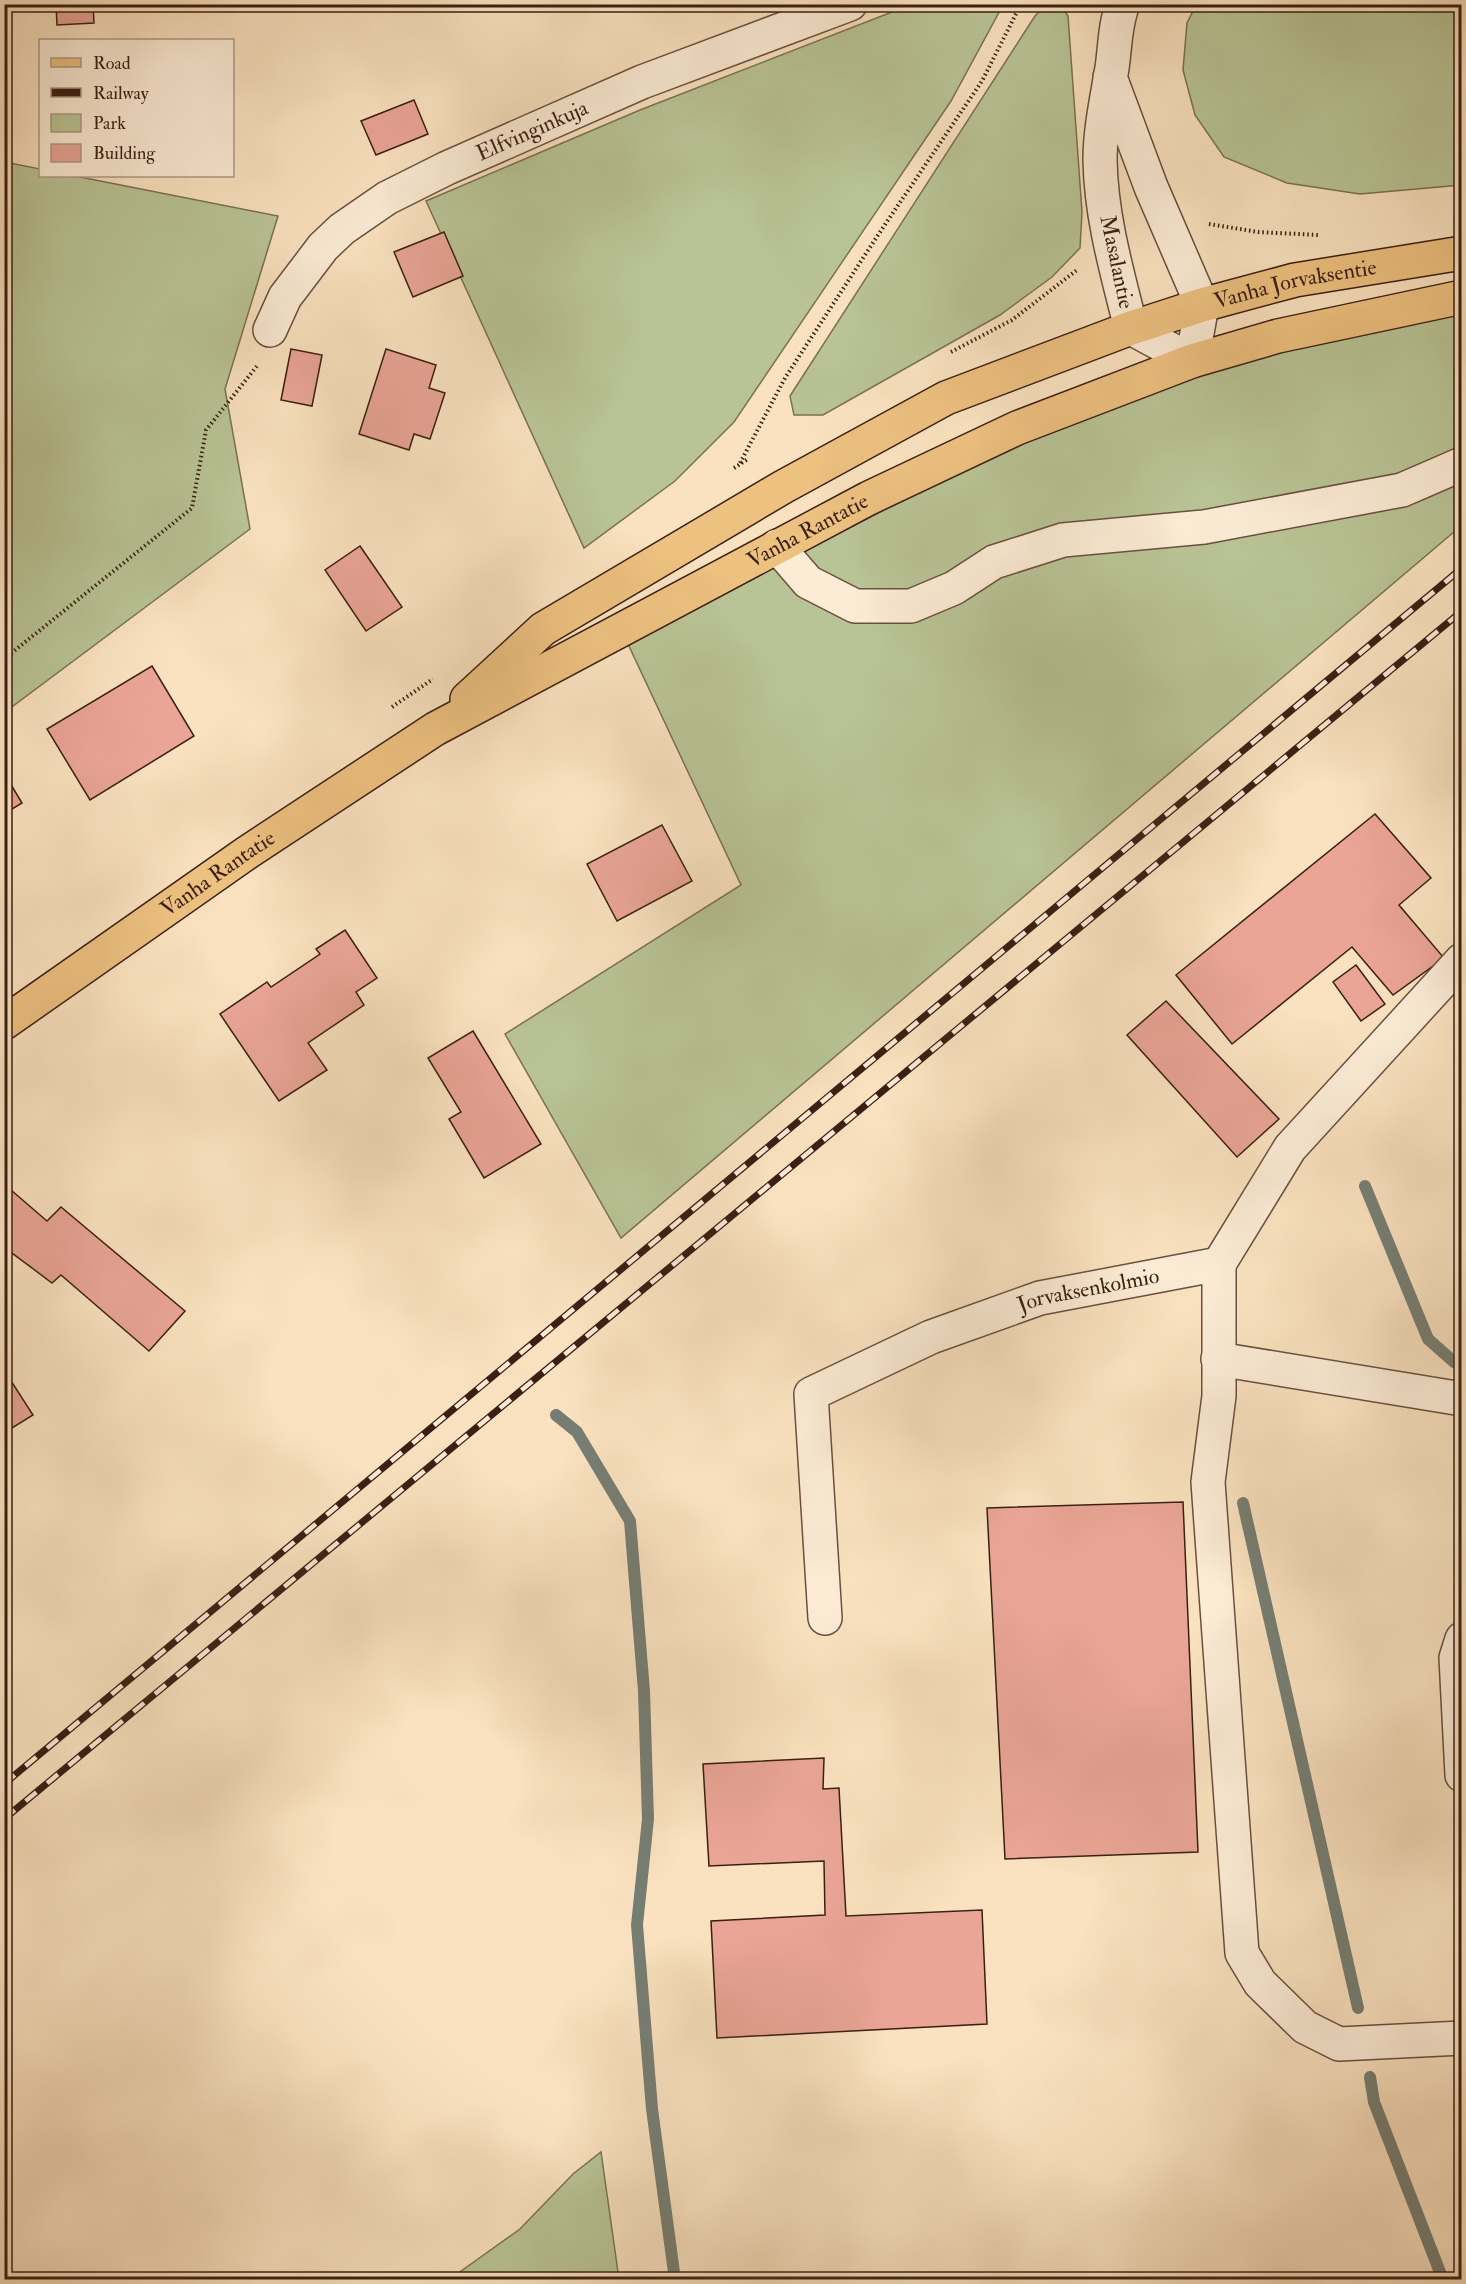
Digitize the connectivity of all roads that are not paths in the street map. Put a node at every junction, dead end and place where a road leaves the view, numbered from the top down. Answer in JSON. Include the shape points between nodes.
{"nodes":[{"id":1,"x":850,"y":4,"type":"edge"},
{"id":2,"x":1118,"y":7,"type":"edge"},
{"id":3,"x":1110,"y":77,"type":"junction"},
{"id":4,"x":1461,"y":253,"type":"edge"},
{"id":5,"x":1461,"y":297,"type":"edge"},
{"id":6,"x":1202,"y":305,"type":"junction"},
{"id":7,"x":1131,"y":327,"type":"junction"},
{"id":8,"x":266,"y":345,"type":"road end"},
{"id":9,"x":1192,"y":361,"type":"junction"},
{"id":10,"x":1461,"y":464,"type":"edge"},
{"id":11,"x":777,"y":546,"type":"junction"},
{"id":12,"x":435,"y":729,"type":"junction"},
{"id":13,"x":1461,"y":960,"type":"edge"},
{"id":14,"x":4,"y":1023,"type":"edge"},
{"id":15,"x":1219,"y":1264,"type":"junction"},
{"id":16,"x":1218,"y":1359,"type":"junction"},
{"id":17,"x":1461,"y":1400,"type":"edge"},
{"id":18,"x":825,"y":1618,"type":"dead end"},
{"id":19,"x":1461,"y":1639,"type":"edge"},
{"id":20,"x":1461,"y":1775,"type":"edge"},
{"id":21,"x":1461,"y":2038,"type":"edge"}],
"edges":[{"from":1,"to":8,"type":"street","name":"Elfvinginkuja","via":[[642,82],[387,198],[323,247],[285,297]]},
{"from":2,"to":3,"type":"street","name":"Masalantie"},
{"from":3,"to":6,"type":"street","name":"Masalantie","via":[[1151,187]]},
{"from":3,"to":7,"type":"street","name":"Masalantie","via":[[1100,159],[1107,228]]},
{"from":4,"to":6,"type":"main road","name":"Vanha Jorvaksentie","via":[[1295,280]]},
{"from":5,"to":9,"type":"main road","name":"Vanha Jorvaksentie","via":[[1278,336]]},
{"from":6,"to":7,"type":"main road","name":"Vanha Jorvaksentie"},
{"from":6,"to":9,"type":"street"},
{"from":7,"to":9,"type":"street","name":"Masalantie"},
{"from":7,"to":12,"type":"main road","name":"Vanha Rantatie","via":[[946,398],[783,487],[543,629]]},
{"from":9,"to":11,"type":"main road","name":"Vanha Rantatie","via":[[1017,428]]},
{"from":10,"to":11,"type":"street","via":[[1402,490],[1204,527],[1064,540],[994,561],[954,588],[911,606],[855,606],[808,582]]},
{"from":11,"to":12,"type":"main road","name":"Vanha Rantatie"},
{"from":12,"to":14,"type":"main road","name":"Vanha Rantatie","via":[[248,852]]},
{"from":13,"to":15,"type":"street","via":[[1290,1148]]},
{"from":15,"to":16,"type":"street"},
{"from":15,"to":18,"type":"street","name":"Jorvaksenkolmio","via":[[1040,1298],[931,1337],[811,1394]]},
{"from":16,"to":17,"type":"street"},
{"from":16,"to":21,"type":"street","via":[[1219,1396],[1208,1482],[1242,1953],[1260,1983],[1305,2027],[1339,2044]]},
{"from":19,"to":20,"type":"street","via":[[1456,1658]]}]}
